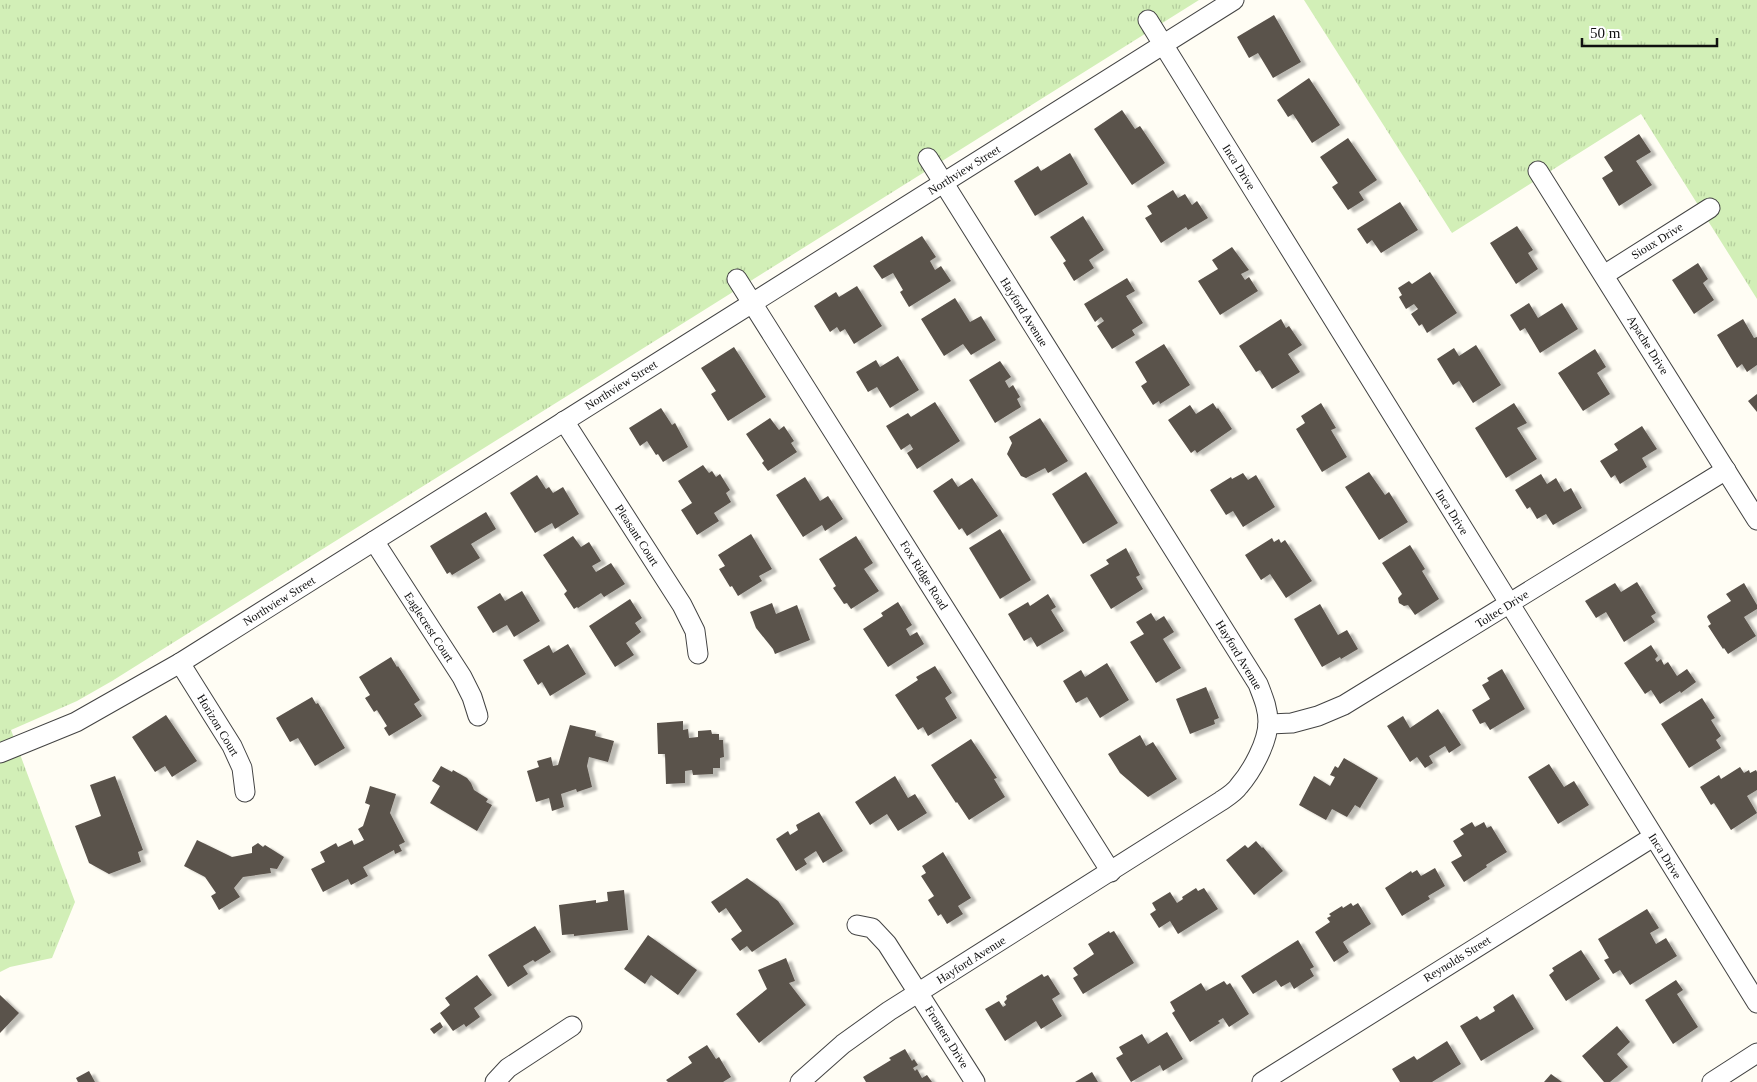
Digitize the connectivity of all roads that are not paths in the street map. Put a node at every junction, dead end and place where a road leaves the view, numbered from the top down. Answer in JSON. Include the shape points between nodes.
{"nodes":[{"id":1,"x":1234,"y":0,"type":"edge"},
{"id":2,"x":1148,"y":20,"type":"dead end"},
{"id":3,"x":1163,"y":44,"type":"junction"},
{"id":4,"x":928,"y":158,"type":"dead end"},
{"id":5,"x":1538,"y":170,"type":"dead end"},
{"id":6,"x":943,"y":183,"type":"junction"},
{"id":7,"x":1710,"y":208,"type":"dead end"},
{"id":8,"x":1604,"y":275,"type":"junction"},
{"id":9,"x":738,"y":279,"type":"dead end"},
{"id":10,"x":752,"y":303,"type":"junction"},
{"id":11,"x":564,"y":421,"type":"junction"},
{"id":12,"x":1726,"y":470,"type":"junction"},
{"id":13,"x":1757,"y":520,"type":"edge"},
{"id":14,"x":374,"y":541,"type":"junction"},
{"id":15,"x":1509,"y":604,"type":"junction"},
{"id":16,"x":698,"y":654,"type":"dead end"},
{"id":17,"x":180,"y":663,"type":"junction"},
{"id":18,"x":478,"y":716,"type":"dead end"},
{"id":19,"x":1268,"y":724,"type":"junction"},
{"id":20,"x":0,"y":753,"type":"edge"},
{"id":21,"x":245,"y":792,"type":"dead end"},
{"id":22,"x":1653,"y":837,"type":"junction"},
{"id":23,"x":1111,"y":872,"type":"junction"},
{"id":24,"x":857,"y":925,"type":"dead end"},
{"id":25,"x":919,"y":993,"type":"junction"},
{"id":26,"x":1757,"y":1003,"type":"edge"},
{"id":27,"x":572,"y":1026,"type":"dead end"},
{"id":28,"x":1757,"y":1053,"type":"edge"},
{"id":29,"x":495,"y":1082,"type":"edge"},
{"id":30,"x":800,"y":1082,"type":"edge"},
{"id":31,"x":975,"y":1082,"type":"edge"},
{"id":32,"x":1262,"y":1082,"type":"edge"},
{"id":33,"x":1712,"y":1082,"type":"edge"}],
"edges":[{"from":1,"to":3,"type":"street","name":"Northview Street"},
{"from":2,"to":3,"type":"street","name":"Inca Drive"},
{"from":3,"to":6,"type":"street","name":"Northview Street"},
{"from":3,"to":15,"type":"street","name":"Inca Drive"},
{"from":4,"to":6,"type":"street","name":"Hayford Avenue"},
{"from":5,"to":8,"type":"street","name":"Apache Drive"},
{"from":6,"to":10,"type":"street","name":"Northview Street"},
{"from":6,"to":19,"type":"street","name":"Hayford Avenue","via":[[1258,684],[1266,703]]},
{"from":7,"to":8,"type":"street","name":"Sioux Drive"},
{"from":8,"to":12,"type":"street","name":"Apache Drive"},
{"from":9,"to":10,"type":"street","name":"Fox Ridge Road"},
{"from":10,"to":11,"type":"street","name":"Northview Street"},
{"from":10,"to":23,"type":"street","name":"Fox Ridge Road"},
{"from":11,"to":14,"type":"street","name":"Northview Street"},
{"from":11,"to":16,"type":"street","name":"Pleasant Court","via":[[682,604],[695,631]]},
{"from":12,"to":13,"type":"street","name":"Apache Drive"},
{"from":12,"to":15,"type":"street","name":"Toltec Drive"},
{"from":14,"to":17,"type":"street","name":"Northview Street"},
{"from":14,"to":18,"type":"street","name":"Eaglecrest Court","via":[[462,677]]},
{"from":15,"to":19,"type":"street","name":"Toltec Drive","via":[[1344,705],[1292,723]]},
{"from":15,"to":22,"type":"street","name":"Inca Drive"},
{"from":17,"to":20,"type":"street","name":"Northview Street","via":[[76,722]]},
{"from":17,"to":21,"type":"street","name":"Horizon Court","via":[[232,746],[242,768]]},
{"from":19,"to":23,"type":"street","name":"Hayford Avenue","via":[[1262,747],[1239,787],[1222,802]]},
{"from":22,"to":26,"type":"street","name":"Inca Drive"},
{"from":22,"to":32,"type":"street","name":"Reynolds Street"},
{"from":23,"to":25,"type":"street","name":"Hayford Avenue"},
{"from":24,"to":25,"type":"street","name":"Frontera Drive","via":[[872,928],[888,944]]},
{"from":25,"to":30,"type":"street","name":"Hayford Avenue","via":[[843,1044]]},
{"from":25,"to":31,"type":"street","name":"Frontera Drive"},
{"from":27,"to":29,"type":"street","via":[[508,1068]]},
{"from":28,"to":33,"type":"street"}]}
